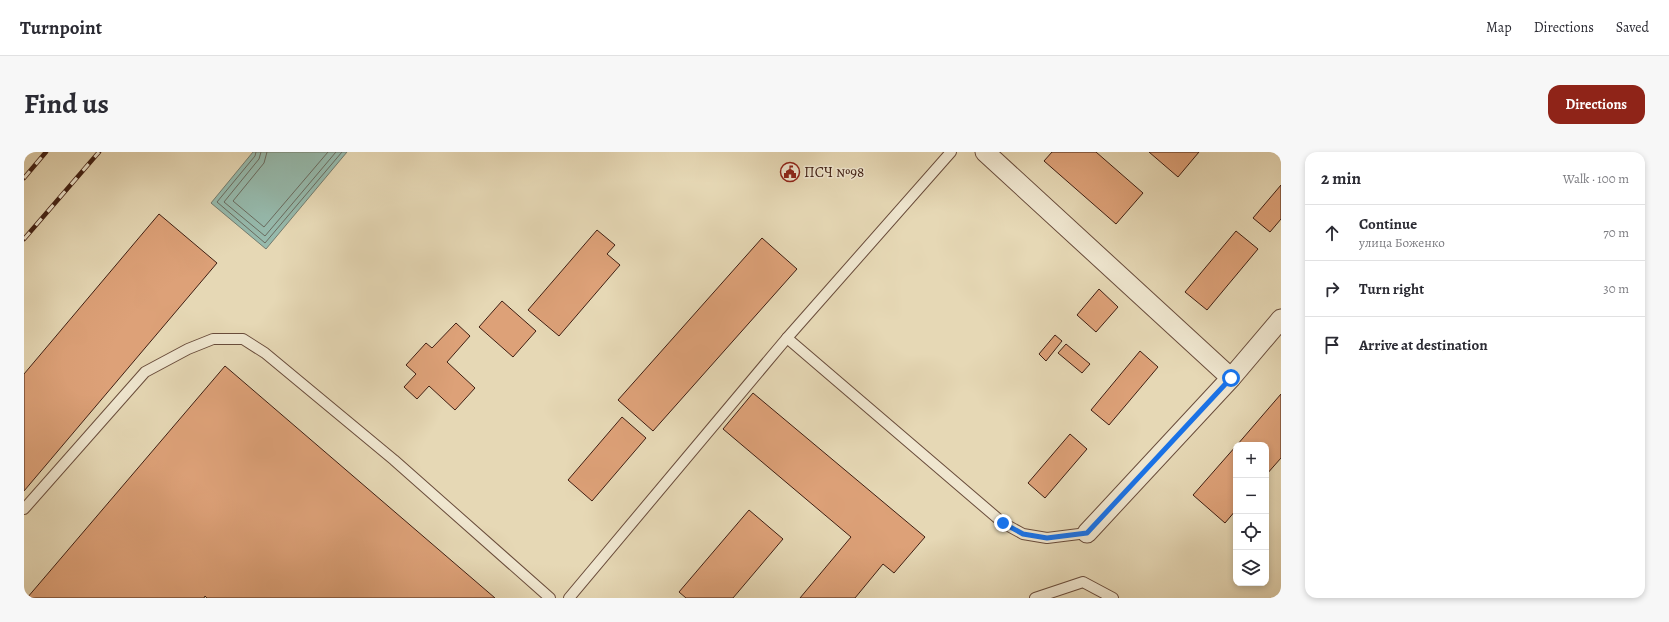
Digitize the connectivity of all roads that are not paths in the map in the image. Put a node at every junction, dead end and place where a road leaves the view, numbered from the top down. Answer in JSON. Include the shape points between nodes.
{"nodes":[{"id":1,"x":951,"y":152,"type":"edge"},
{"id":2,"x":985,"y":152,"type":"edge"},
{"id":3,"x":1281,"y":319,"type":"edge"},
{"id":4,"x":787,"y":338,"type":"junction"},
{"id":5,"x":1231,"y":378,"type":"junction"},
{"id":6,"x":24,"y":509,"type":"edge"},
{"id":7,"x":1087,"y":533,"type":"joint"},
{"id":8,"x":550,"y":598,"type":"edge"},
{"id":9,"x":569,"y":598,"type":"edge"},
{"id":10,"x":1035,"y":598,"type":"edge"},
{"id":11,"x":1113,"y":598,"type":"edge"}],
"edges":[{"from":1,"to":4,"type":"lane"},
{"from":2,"to":5,"type":"street"},
{"from":3,"to":5,"type":"street"},
{"from":4,"to":7,"type":"lane","via":[[1003,523],[1023,534],[1047,538]]},
{"from":4,"to":9,"type":"lane"},
{"from":5,"to":7,"type":"street"},
{"from":6,"to":8,"type":"lane","via":[[145,372],[188,349],[214,339],[243,339],[265,353],[394,460]]},
{"from":10,"to":11,"type":"lane","via":[[1083,582]]}]}
